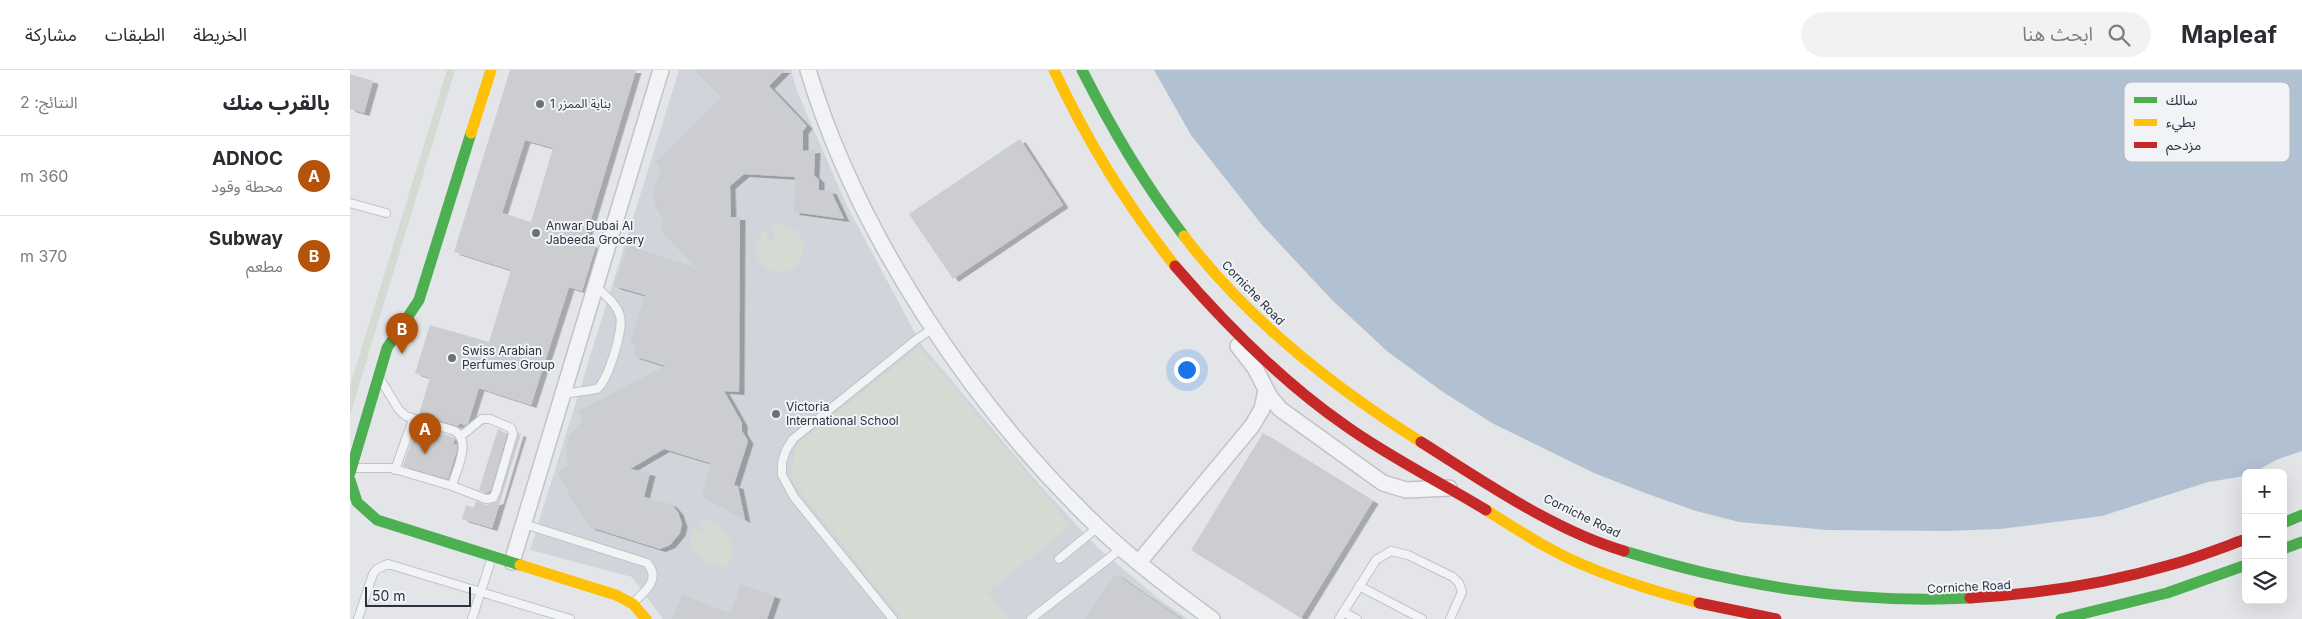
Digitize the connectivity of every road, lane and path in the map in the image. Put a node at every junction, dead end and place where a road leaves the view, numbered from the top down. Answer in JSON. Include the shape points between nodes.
{"nodes":[{"id":1,"x":491,"y":70,"type":"edge"},
{"id":2,"x":660,"y":70,"type":"edge"},
{"id":3,"x":808,"y":70,"type":"edge"},
{"id":4,"x":1054,"y":70,"type":"edge"},
{"id":5,"x":1082,"y":70,"type":"edge"},
{"id":6,"x":350,"y":202,"type":"edge"},
{"id":7,"x":386,"y":213,"type":"dead end"},
{"id":8,"x":596,"y":286,"type":"junction"},
{"id":9,"x":1220,"y":318,"type":"junction"},
{"id":10,"x":934,"y":328,"type":"junction"},
{"id":11,"x":378,"y":377,"type":"junction"},
{"id":12,"x":1266,"y":390,"type":"junction"},
{"id":13,"x":563,"y":394,"type":"junction"},
{"id":14,"x":1286,"y":414,"type":"junction"},
{"id":15,"x":413,"y":419,"type":"junction"},
{"id":16,"x":1252,"y":426,"type":"junction"},
{"id":17,"x":461,"y":436,"type":"junction"},
{"id":18,"x":395,"y":470,"type":"junction"},
{"id":19,"x":350,"y":474,"type":"edge"},
{"id":20,"x":452,"y":486,"type":"junction"},
{"id":21,"x":1449,"y":488,"type":"junction"},
{"id":22,"x":2302,"y":515,"type":"edge"},
{"id":23,"x":2287,"y":521,"type":"edge"},
{"id":24,"x":524,"y":524,"type":"junction"},
{"id":25,"x":1098,"y":527,"type":"junction"},
{"id":26,"x":2242,"y":540,"type":"edge"},
{"id":27,"x":1122,"y":548,"type":"junction"},
{"id":28,"x":492,"y":556,"type":"junction"},
{"id":29,"x":1059,"y":559,"type":"dead end"},
{"id":30,"x":512,"y":562,"type":"junction"},
{"id":31,"x":1139,"y":562,"type":"junction"},
{"id":32,"x":2242,"y":567,"type":"edge"},
{"id":33,"x":1359,"y":586,"type":"junction"},
{"id":34,"x":481,"y":591,"type":"junction"},
{"id":35,"x":1893,"y":603,"type":"junction"},
{"id":36,"x":633,"y":604,"type":"junction"},
{"id":37,"x":1771,"y":609,"type":"edge"},
{"id":38,"x":1904,"y":612,"type":"dead end"},
{"id":39,"x":1341,"y":616,"type":"edge"},
{"id":40,"x":1739,"y":616,"type":"edge"},
{"id":41,"x":358,"y":619,"type":"edge"},
{"id":42,"x":472,"y":619,"type":"edge"},
{"id":43,"x":570,"y":619,"type":"edge"},
{"id":44,"x":646,"y":619,"type":"edge"},
{"id":45,"x":893,"y":619,"type":"edge"},
{"id":46,"x":1031,"y":619,"type":"edge"},
{"id":47,"x":1212,"y":619,"type":"edge"},
{"id":48,"x":1357,"y":619,"type":"edge"},
{"id":49,"x":1422,"y":619,"type":"edge"},
{"id":50,"x":1450,"y":619,"type":"edge"},
{"id":51,"x":2061,"y":619,"type":"edge"}],
"edges":[{"from":1,"to":11,"type":"main road","via":[[420,300],[390,340]]},
{"from":2,"to":8,"type":"street"},
{"from":3,"to":10,"type":"street","via":[[864,208]]},
{"from":4,"to":9,"type":"main road","name":"Corniche Road","via":[[1078,122],[1132,208],[1169,260]]},
{"from":5,"to":37,"type":"main road","name":"Corniche Road","via":[[1122,146],[1191,245],[1266,328],[1328,380],[1428,447],[1592,538],[1689,571]]},
{"from":6,"to":7,"type":"lane"},
{"from":8,"to":13,"type":"street"},
{"from":8,"to":13,"type":"lane","via":[[618,310],[621,320],[607,376],[597,389]]},
{"from":9,"to":12,"type":"street","via":[[1255,368]]},
{"from":9,"to":21,"type":"main road","name":"Corniche Road","via":[[1278,372],[1336,419]]},
{"from":10,"to":25,"type":"street","via":[[1019,443]]},
{"from":10,"to":45,"type":"lane","via":[[802,431],[786,450],[782,462],[782,475],[794,497]]},
{"from":11,"to":15,"type":"lane","via":[[399,410]]},
{"from":11,"to":19,"type":"main road"},
{"from":12,"to":14,"type":"street"},
{"from":12,"to":16,"type":"street","via":[[1262,409]]},
{"from":13,"to":24,"type":"street"},
{"from":14,"to":16,"type":"street","via":[[1268,417]]},
{"from":14,"to":21,"type":"street","via":[[1384,483],[1406,490]]},
{"from":15,"to":17,"type":"lane","via":[[455,431]]},
{"from":15,"to":18,"type":"lane"},
{"from":16,"to":31,"type":"street"},
{"from":17,"to":20,"type":"lane","via":[[463,446]]},
{"from":17,"to":20,"type":"lane","via":[[478,420],[486,418],[509,426],[513,434],[493,498],[486,499]]},
{"from":18,"to":19,"type":"lane","via":[[382,467]]},
{"from":18,"to":20,"type":"lane"},
{"from":19,"to":28,"type":"main road","via":[[357,502],[377,520]]},
{"from":21,"to":40,"type":"main road","name":"Corniche Road","via":[[1584,565]]},
{"from":22,"to":23,"type":"main road"},
{"from":24,"to":30,"type":"street"},
{"from":24,"to":36,"type":"lane","via":[[647,563],[653,573],[651,584]]},
{"from":25,"to":27,"type":"street"},
{"from":25,"to":29,"type":"lane"},
{"from":26,"to":35,"type":"main road","name":"Corniche Road","via":[[2168,567],[2086,588],[1998,600]]},
{"from":27,"to":31,"type":"street"},
{"from":27,"to":46,"type":"lane"},
{"from":28,"to":30,"type":"main road"},
{"from":28,"to":34,"type":"lane"},
{"from":30,"to":36,"type":"main road","via":[[616,595]]},
{"from":31,"to":47,"type":"street"},
{"from":32,"to":51,"type":"main road","via":[[2167,593]]},
{"from":33,"to":39,"type":"lane"},
{"from":33,"to":49,"type":"lane"},
{"from":33,"to":50,"type":"lane","via":[[1382,554],[1400,551],[1459,583],[1461,596]]},
{"from":34,"to":41,"type":"lane","via":[[388,564],[373,574]]},
{"from":34,"to":42,"type":"lane"},
{"from":34,"to":43,"type":"lane"},
{"from":35,"to":37,"type":"main road","name":"Corniche Road","via":[[1812,596]]},
{"from":35,"to":38,"type":"main road"},
{"from":36,"to":44,"type":"main road"},
{"from":37,"to":40,"type":"main road","name":"Corniche Road"},
{"from":39,"to":48,"type":"lane"}]}
